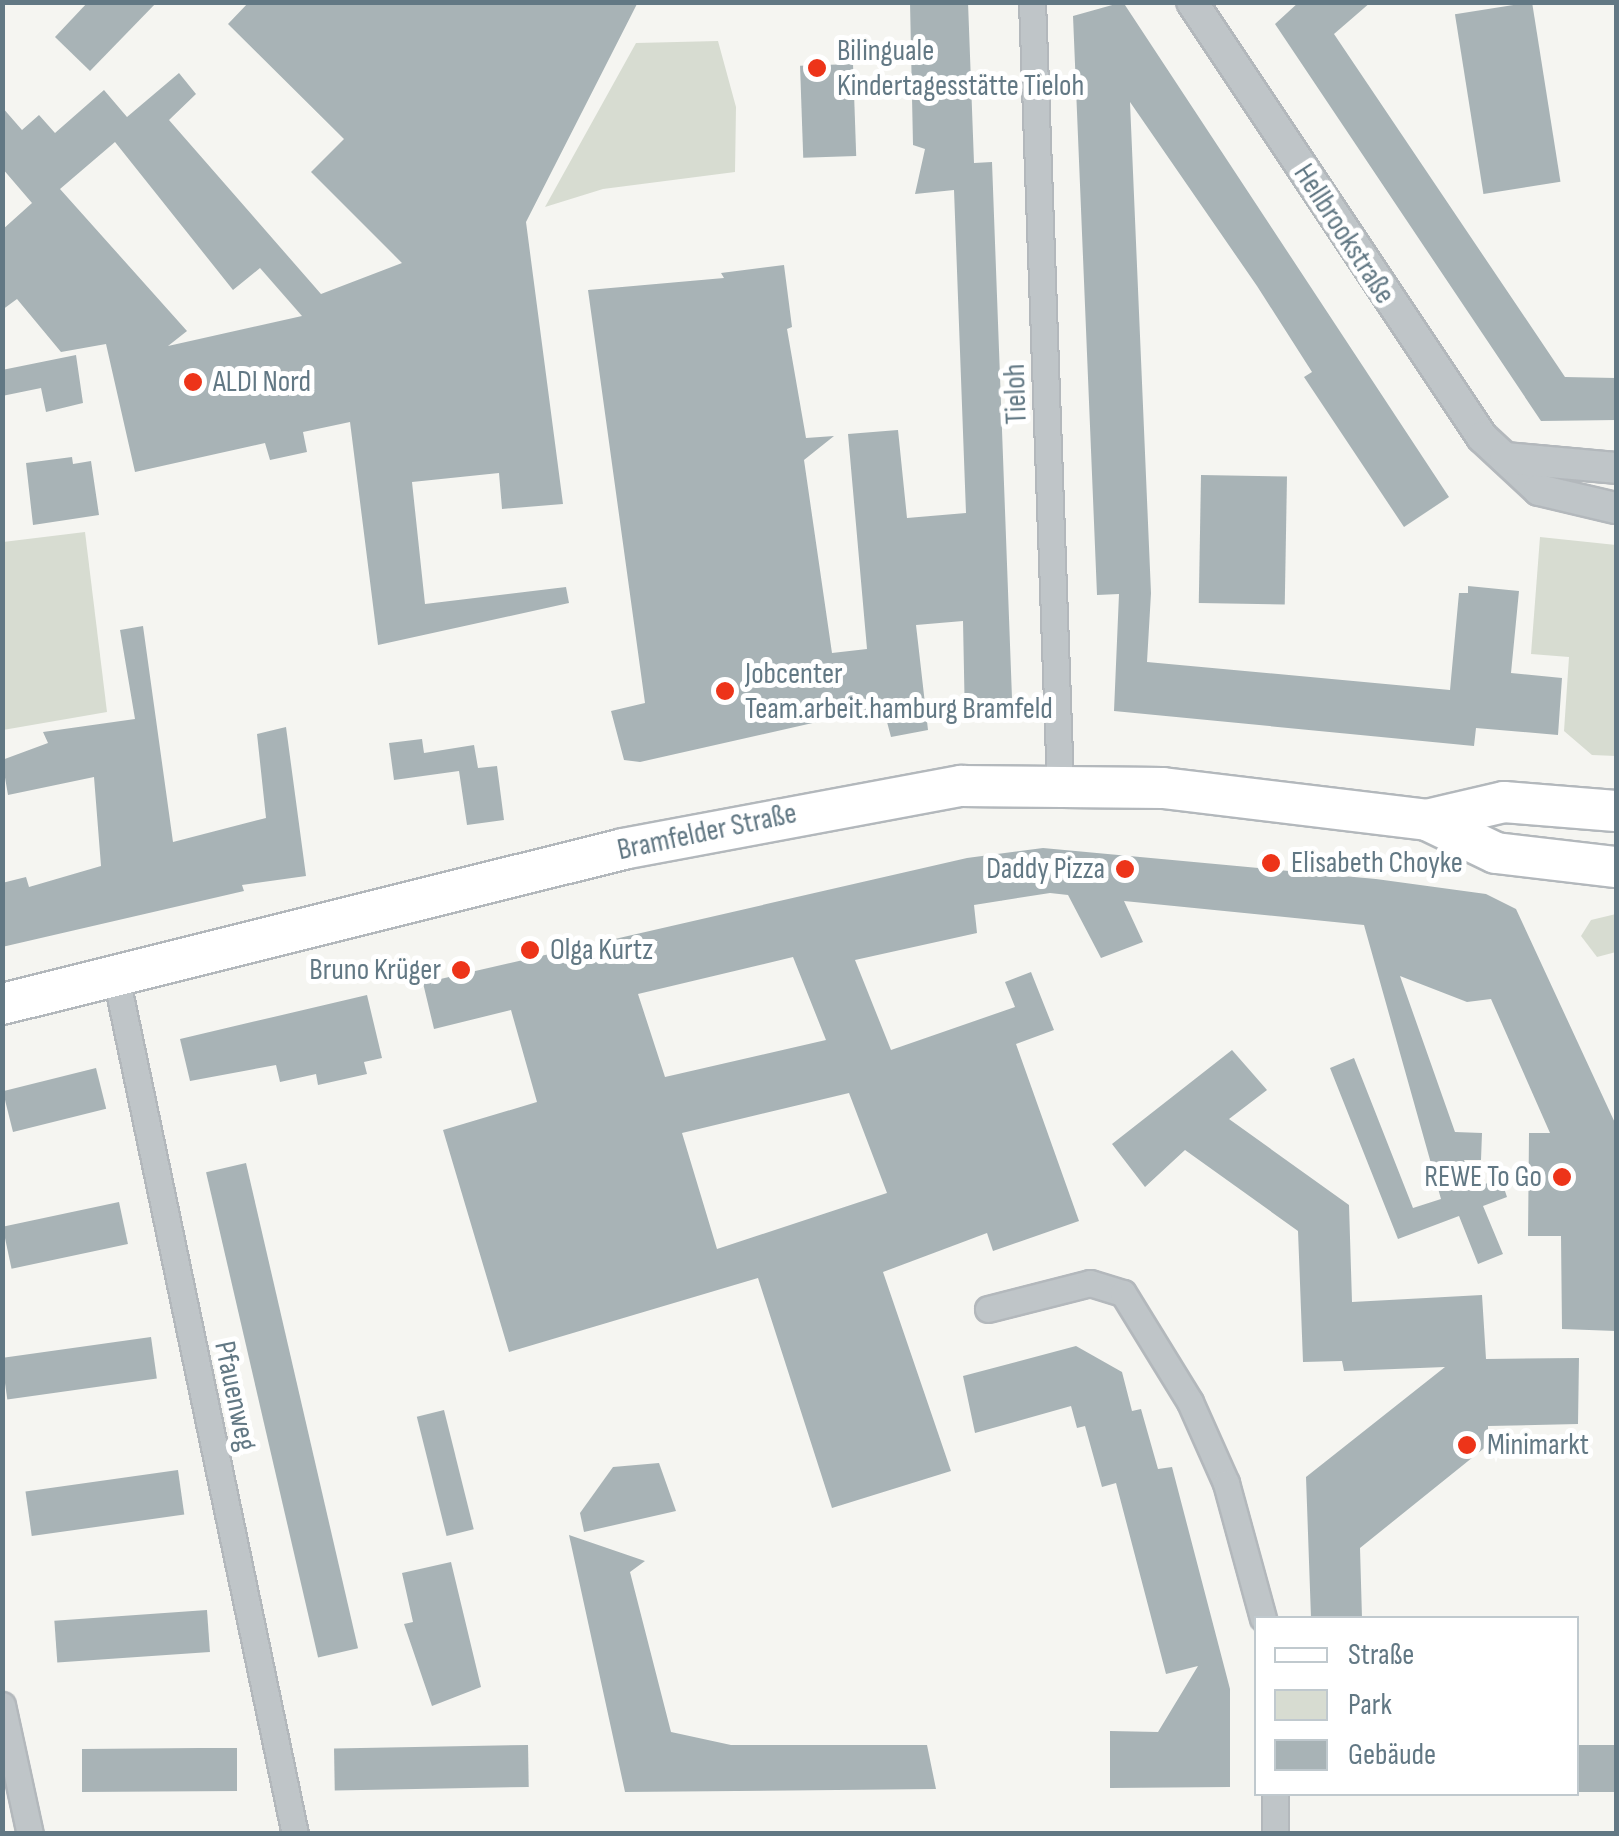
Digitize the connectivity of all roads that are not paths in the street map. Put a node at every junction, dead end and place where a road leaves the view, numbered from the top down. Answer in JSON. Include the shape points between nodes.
{"nodes":[{"id":1,"x":1032,"y":2,"type":"edge"},
{"id":2,"x":1192,"y":2,"type":"edge"},
{"id":3,"x":1506,"y":458,"type":"junction"},
{"id":4,"x":1616,"y":468,"type":"edge"},
{"id":5,"x":1616,"y":508,"type":"edge"},
{"id":6,"x":1060,"y":784,"type":"junction"},
{"id":7,"x":1616,"y":812,"type":"edge"},
{"id":8,"x":1427,"y":820,"type":"junction"},
{"id":9,"x":1616,"y":867,"type":"edge"},
{"id":10,"x":114,"y":972,"type":"junction"},
{"id":11,"x":2,"y":1004,"type":"edge"},
{"id":12,"x":988,"y":1308,"type":"dead end"},
{"id":13,"x":1262,"y":1616,"type":"edge"},
{"id":14,"x":2,"y":1704,"type":"edge"},
{"id":15,"x":6,"y":1753,"type":"edge"},
{"id":16,"x":1275,"y":1796,"type":"edge"},
{"id":17,"x":30,"y":1834,"type":"edge"},
{"id":18,"x":295,"y":1834,"type":"edge"},
{"id":19,"x":1276,"y":1834,"type":"edge"}],
"edges":[{"from":1,"to":6,"type":"street","name":"Tieloh"},
{"from":2,"to":3,"type":"street","name":"Hellbrookstraße","via":[[1467,417]]},
{"from":3,"to":4,"type":"street"},
{"from":3,"to":5,"type":"street","name":"Hellbrookstraße","via":[[1551,496]]},
{"from":6,"to":8,"type":"main road","name":"Bramfelder Straße","via":[[1163,788]]},
{"from":6,"to":10,"type":"main road","name":"Bramfelder Straße","via":[[962,786],[858,801],[623,849]]},
{"from":7,"to":8,"type":"main road","name":"Bramfelder Straße","via":[[1504,802]]},
{"from":8,"to":9,"type":"main road","name":"Bramfelder Straße","via":[[1496,854]]},
{"from":10,"to":11,"type":"main road","name":"Bramfelder Straße"},
{"from":10,"to":18,"type":"street","name":"Pfauenweg"},
{"from":12,"to":13,"type":"street","via":[[1090,1283],[1123,1293],[1190,1402],[1226,1483]]},
{"from":14,"to":15,"type":"street"},
{"from":15,"to":17,"type":"street"},
{"from":16,"to":19,"type":"street"}]}
